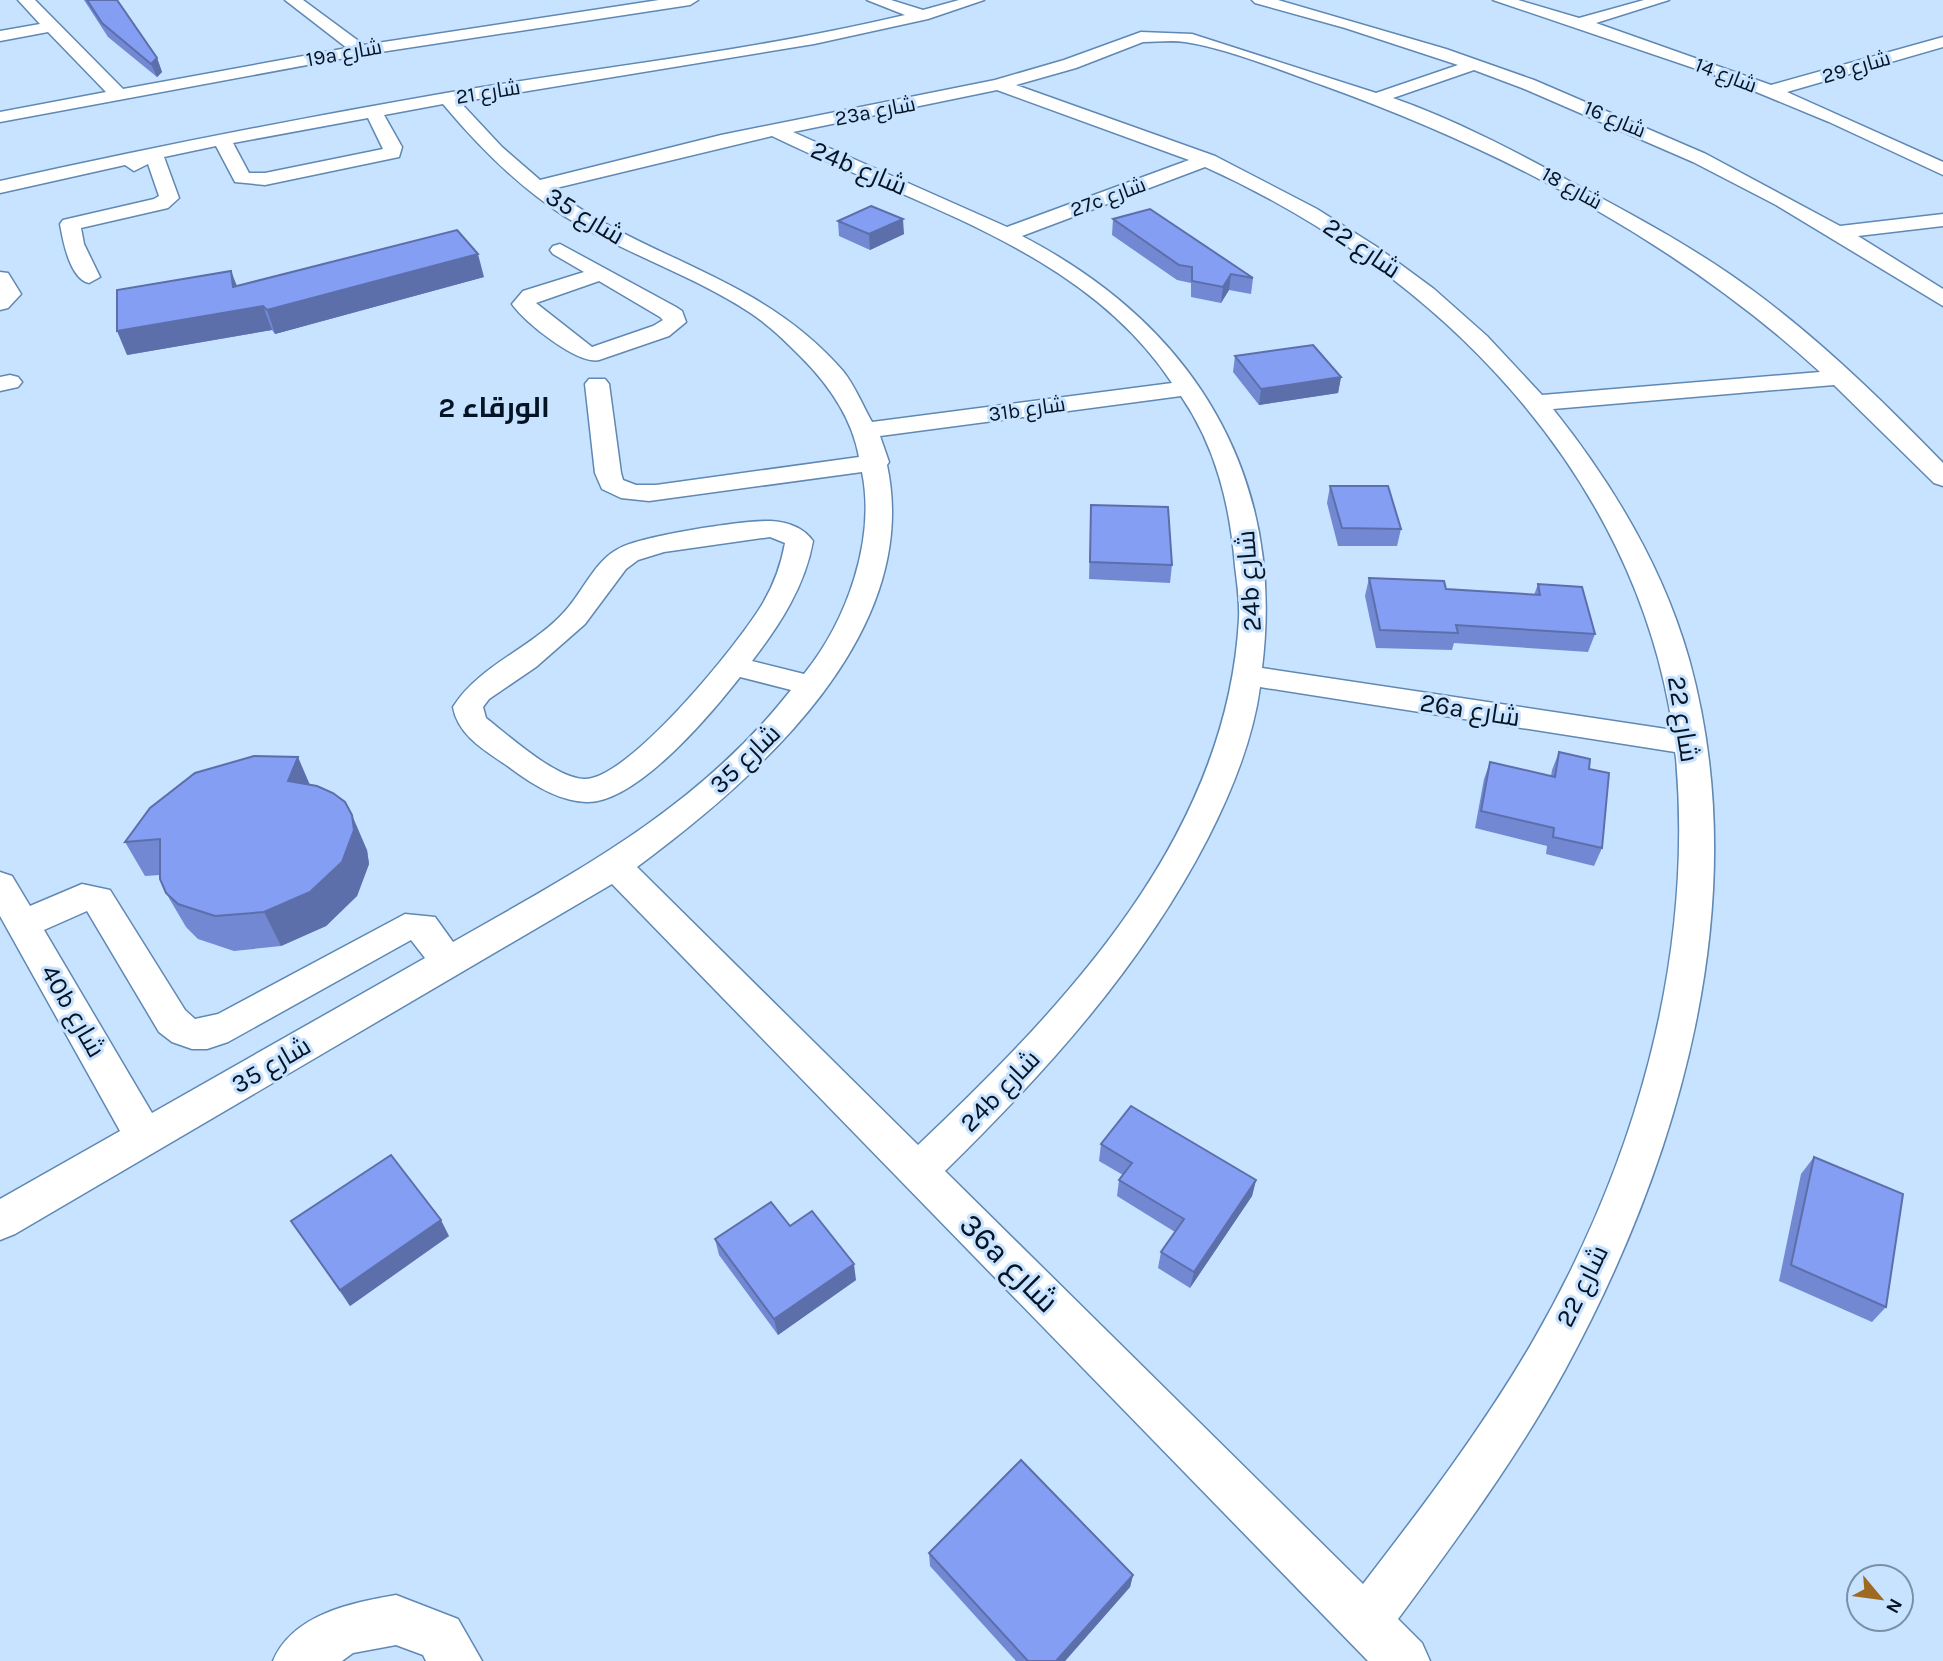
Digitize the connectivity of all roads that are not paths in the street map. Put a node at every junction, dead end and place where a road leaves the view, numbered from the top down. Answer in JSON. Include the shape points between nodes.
{"nodes":[{"id":1,"x":26,"y":0,"type":"edge"},
{"id":2,"x":293,"y":0,"type":"edge"},
{"id":3,"x":690,"y":0,"type":"edge"},
{"id":4,"x":874,"y":0,"type":"edge"},
{"id":5,"x":976,"y":0,"type":"edge"},
{"id":6,"x":1260,"y":0,"type":"edge"},
{"id":7,"x":1501,"y":0,"type":"edge"},
{"id":8,"x":1661,"y":0,"type":"edge"},
{"id":9,"x":918,"y":17,"type":"junction"},
{"id":10,"x":1579,"y":23,"type":"junction"},
{"id":11,"x":54,"y":26,"type":"junction"},
{"id":12,"x":0,"y":36,"type":"edge"},
{"id":13,"x":1130,"y":41,"type":"joint"},
{"id":14,"x":1943,"y":42,"type":"edge"},
{"id":15,"x":1923,"y":48,"type":"junction"},
{"id":16,"x":361,"y":50,"type":"junction"},
{"id":17,"x":1943,"y":55,"type":"edge"},
{"id":18,"x":1470,"y":62,"type":"junction"},
{"id":19,"x":998,"y":85,"type":"junction"},
{"id":20,"x":1770,"y":92,"type":"junction"},
{"id":21,"x":117,"y":93,"type":"junction"},
{"id":22,"x":455,"y":97,"type":"junction"},
{"id":23,"x":1377,"y":98,"type":"junction"},
{"id":24,"x":373,"y":111,"type":"junction"},
{"id":25,"x":0,"y":117,"type":"edge"},
{"id":26,"x":774,"y":130,"type":"junction"},
{"id":27,"x":222,"y":139,"type":"junction"},
{"id":28,"x":153,"y":152,"type":"junction"},
{"id":29,"x":1208,"y":160,"type":"junction"},
{"id":30,"x":1943,"y":169,"type":"edge"},
{"id":31,"x":0,"y":187,"type":"edge"},
{"id":32,"x":535,"y":187,"type":"junction"},
{"id":33,"x":0,"y":205,"type":"edge"},
{"id":34,"x":1937,"y":220,"type":"edge"},
{"id":35,"x":121,"y":227,"type":"junction"},
{"id":36,"x":1008,"y":234,"type":"junction"},
{"id":37,"x":1844,"y":235,"type":"junction"},
{"id":38,"x":74,"y":244,"type":"junction"},
{"id":39,"x":560,"y":250,"type":"dead end"},
{"id":40,"x":601,"y":274,"type":"junction"},
{"id":41,"x":89,"y":277,"type":"dead end"},
{"id":42,"x":0,"y":278,"type":"edge"},
{"id":43,"x":678,"y":278,"type":"junction"},
{"id":44,"x":637,"y":294,"type":"junction"},
{"id":45,"x":1943,"y":299,"type":"edge"},
{"id":46,"x":0,"y":303,"type":"edge"},
{"id":47,"x":1839,"y":377,"type":"junction"},
{"id":48,"x":597,"y":384,"type":"dead end"},
{"id":49,"x":1187,"y":387,"type":"junction"},
{"id":50,"x":1538,"y":404,"type":"junction"},
{"id":51,"x":867,"y":430,"type":"junction"},
{"id":52,"x":876,"y":463,"type":"junction"},
{"id":53,"x":1943,"y":478,"type":"edge"},
{"id":54,"x":730,"y":671,"type":"junction"},
{"id":55,"x":1251,"y":676,"type":"junction"},
{"id":56,"x":807,"y":693,"type":"junction"},
{"id":57,"x":1688,"y":743,"type":"junction"},
{"id":58,"x":615,"y":866,"type":"junction"},
{"id":59,"x":0,"y":885,"type":"edge"},
{"id":60,"x":23,"y":924,"type":"junction"},
{"id":61,"x":448,"y":962,"type":"junction"},
{"id":62,"x":145,"y":1138,"type":"junction"},
{"id":63,"x":918,"y":1171,"type":"junction"},
{"id":64,"x":0,"y":1221,"type":"edge"},
{"id":65,"x":1365,"y":1622,"type":"junction"},
{"id":66,"x":299,"y":1661,"type":"edge"},
{"id":67,"x":456,"y":1661,"type":"edge"},
{"id":68,"x":1404,"y":1661,"type":"edge"}],
"edges":[{"from":1,"to":11,"type":"street"},
{"from":2,"to":16,"type":"street"},
{"from":3,"to":16,"type":"street","name":"19a شارع"},
{"from":4,"to":9,"type":"street"},
{"from":5,"to":9,"type":"street","name":"شارع 21"},
{"from":6,"to":18,"type":"street","name":"شارع 16"},
{"from":7,"to":10,"type":"street","name":"شارع 14"},
{"from":8,"to":10,"type":"street"},
{"from":9,"to":22,"type":"street","name":"شارع 21","via":[[804,41]]},
{"from":10,"to":20,"type":"street","name":"شارع 14"},
{"from":11,"to":12,"type":"street"},
{"from":11,"to":21,"type":"street"},
{"from":13,"to":19,"type":"street","name":"23a شارع"},
{"from":13,"to":23,"type":"street","name":"شارع 18","via":[[1154,35],[1186,37]]},
{"from":14,"to":15,"type":"street","name":"شارع 29"},
{"from":15,"to":17,"type":"street"},
{"from":15,"to":20,"type":"street","name":"شارع 29"},
{"from":16,"to":21,"type":"street","name":"19a شارع"},
{"from":18,"to":23,"type":"street"},
{"from":18,"to":37,"type":"street","name":"شارع 16","via":[[1651,134]]},
{"from":19,"to":26,"type":"street","name":"23a شارع"},
{"from":19,"to":29,"type":"street","name":"شارع 22"},
{"from":20,"to":30,"type":"street","name":"شارع 14"},
{"from":21,"to":25,"type":"street","name":"19a شارع"},
{"from":22,"to":24,"type":"street","name":"شارع 21"},
{"from":22,"to":32,"type":"street","name":"شارع 35","via":[[474,126]]},
{"from":23,"to":47,"type":"street","name":"شارع 18","via":[[1497,149],[1645,230],[1721,278]]},
{"from":24,"to":27,"type":"street","name":"شارع 21"},
{"from":24,"to":27,"type":"street","via":[[393,147],[391,153],[278,177],[243,178]]},
{"from":26,"to":32,"type":"street","name":"23a شارع"},
{"from":26,"to":36,"type":"street","name":"24b شارع"},
{"from":27,"to":28,"type":"street","name":"شارع 21"},
{"from":28,"to":31,"type":"street","name":"شارع 21"},
{"from":28,"to":33,"type":"street","via":[[108,178]]},
{"from":28,"to":35,"type":"street","via":[[169,198]]},
{"from":29,"to":36,"type":"street","name":"27c شارع"},
{"from":29,"to":50,"type":"street","name":"شارع 22","via":[[1310,213],[1407,278],[1497,358]]},
{"from":32,"to":43,"type":"street","name":"شارع 35"},
{"from":34,"to":37,"type":"street"},
{"from":35,"to":38,"type":"street"},
{"from":35,"to":38,"type":"street","via":[[70,224]]},
{"from":36,"to":49,"type":"street","name":"24b شارع","via":[[1062,266],[1112,304],[1158,346]]},
{"from":37,"to":45,"type":"street","name":"شارع 16"},
{"from":38,"to":41,"type":"street"},
{"from":39,"to":40,"type":"street"},
{"from":40,"to":44,"type":"street"},
{"from":40,"to":44,"type":"street","via":[[531,296],[523,304],[592,355],[676,322],[674,316]]},
{"from":42,"to":46,"type":"street","via":[[10,294]]},
{"from":43,"to":44,"type":"street"},
{"from":43,"to":51,"type":"street","name":"شارع 35","via":[[736,295],[778,322],[814,353],[845,389]]},
{"from":47,"to":50,"type":"street"},
{"from":47,"to":53,"type":"street","name":"شارع 18"},
{"from":48,"to":52,"type":"street","via":[[608,473],[611,484],[624,492],[642,495]]},
{"from":49,"to":51,"type":"street","name":"31b شارع"},
{"from":49,"to":55,"type":"street","name":"24b شارع","via":[[1218,438],[1239,492],[1251,548]]},
{"from":50,"to":57,"type":"street","name":"شارع 22","via":[[1590,472],[1633,551],[1668,640]]},
{"from":51,"to":52,"type":"street","name":"شارع 35"},
{"from":52,"to":56,"type":"street","name":"شارع 35","via":[[881,505],[878,548],[868,583],[841,642]]},
{"from":54,"to":54,"type":"street","via":[[624,775],[612,785],[591,791],[570,789],[505,748],[471,722],[468,707],[478,692],[526,660],[575,618],[616,563],[628,554],[660,544],[754,530],[787,532],[799,541],[801,552],[781,597]]},
{"from":54,"to":56,"type":"street"},
{"from":55,"to":57,"type":"street","name":"26a شارع"},
{"from":55,"to":63,"type":"street","name":"24b شارع","via":[[1231,749],[1202,817],[1150,912],[1085,1001],[1002,1093]]},
{"from":56,"to":58,"type":"street","name":"شارع 35","via":[[728,779]]},
{"from":57,"to":65,"type":"street","name":"شارع 22","via":[[1698,836],[1692,940],[1671,1055],[1631,1181],[1569,1318],[1482,1465]]},
{"from":58,"to":61,"type":"street","name":"شارع 35"},
{"from":58,"to":63,"type":"street","name":"36a شارع"},
{"from":59,"to":60,"type":"street","name":"40b شارع"},
{"from":60,"to":61,"type":"street","via":[[82,897],[98,899],[172,1021],[180,1031],[194,1035],[213,1034],[231,1025],[405,926],[422,927]]},
{"from":60,"to":62,"type":"street","name":"40b شارع"},
{"from":61,"to":62,"type":"street","name":"شارع 35"},
{"from":62,"to":64,"type":"street","name":"شارع 35"},
{"from":63,"to":65,"type":"street","name":"36a شارع"},
{"from":65,"to":68,"type":"street","name":"36a شارع"},
{"from":66,"to":67,"type":"street","via":[[343,1630],[396,1620],[440,1637]]}]}
